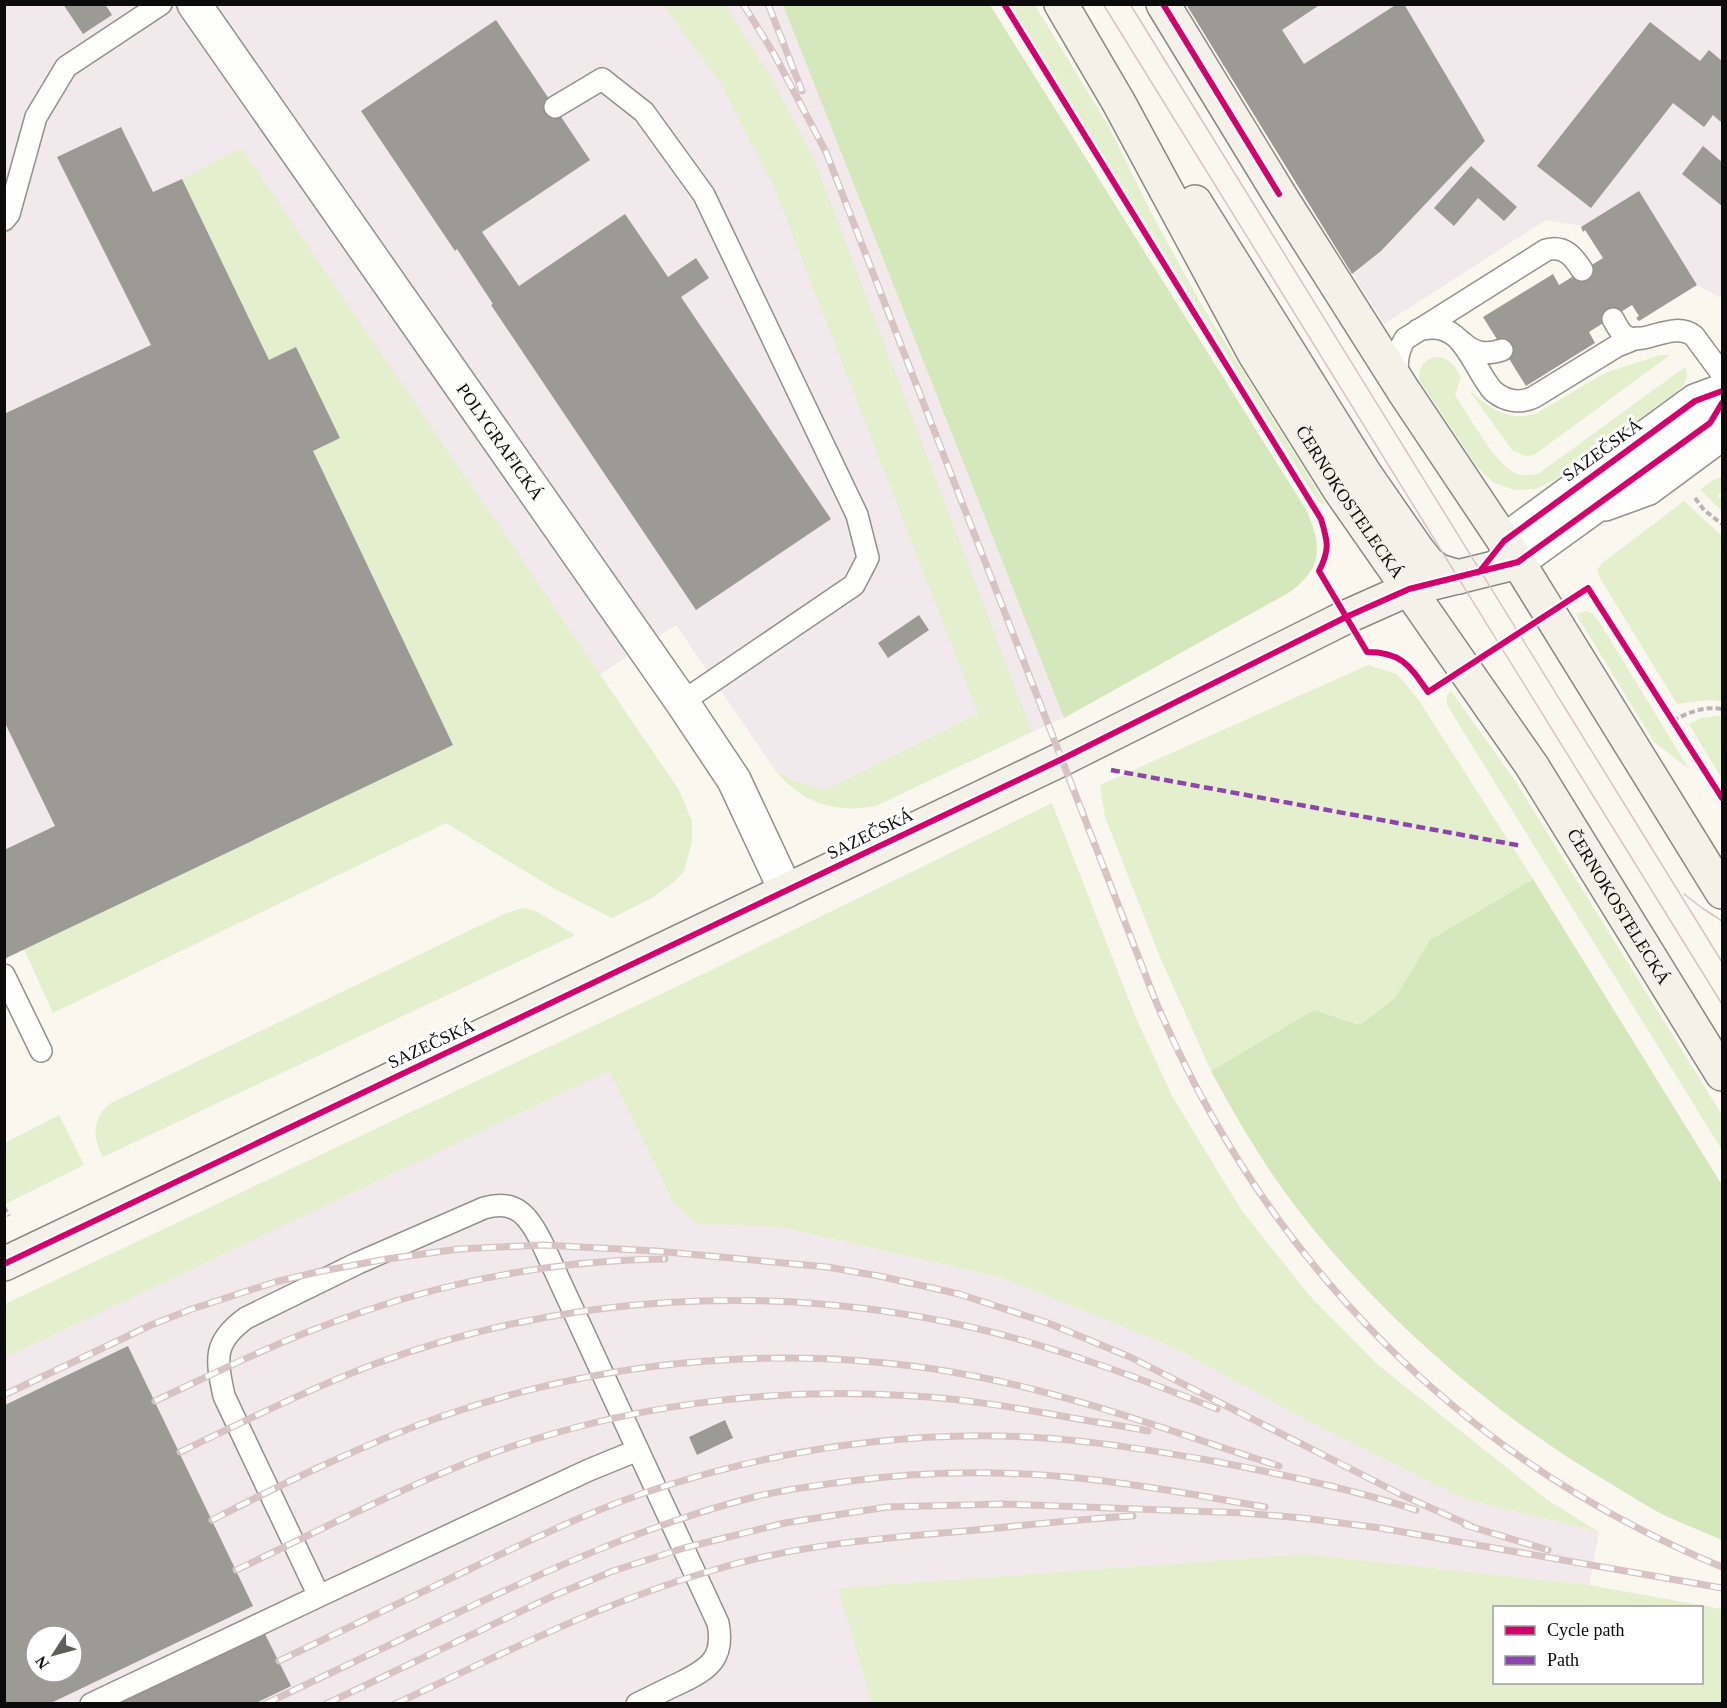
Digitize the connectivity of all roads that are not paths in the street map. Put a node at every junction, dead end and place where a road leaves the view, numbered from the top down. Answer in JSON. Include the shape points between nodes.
{"nodes":[{"id":1,"x":161,"y":4,"type":"edge"},
{"id":2,"x":194,"y":4,"type":"edge"},
{"id":3,"x":1061,"y":4,"type":"edge"},
{"id":4,"x":1163,"y":4,"type":"edge"},
{"id":5,"x":1078,"y":32,"type":"junction"},
{"id":6,"x":555,"y":107,"type":"dead end"},
{"id":7,"x":4,"y":220,"type":"edge"},
{"id":8,"x":1582,"y":270,"type":"dead end"},
{"id":9,"x":1613,"y":319,"type":"dead end"},
{"id":10,"x":1418,"y":330,"type":"junction"},
{"id":11,"x":1637,"y":338,"type":"junction"},
{"id":12,"x":1462,"y":342,"type":"junction"},
{"id":13,"x":1502,"y":350,"type":"dead end"},
{"id":14,"x":1722,"y":374,"type":"edge"},
{"id":15,"x":1403,"y":390,"type":"junction"},
{"id":16,"x":1722,"y":391,"type":"edge"},
{"id":17,"x":1722,"y":403,"type":"edge"},
{"id":18,"x":1722,"y":441,"type":"edge"},
{"id":19,"x":1580,"y":519,"type":"junction"},
{"id":20,"x":1511,"y":551,"type":"junction"},
{"id":21,"x":1469,"y":574,"type":"junction"},
{"id":22,"x":1409,"y":589,"type":"junction"},
{"id":23,"x":682,"y":702,"type":"junction"},
{"id":24,"x":786,"y":891,"type":"junction"},
{"id":25,"x":1722,"y":892,"type":"edge"},
{"id":26,"x":4,"y":975,"type":"edge"},
{"id":27,"x":41,"y":1051,"type":"dead end"},
{"id":28,"x":1722,"y":1074,"type":"edge"},
{"id":29,"x":4,"y":1264,"type":"edge"},
{"id":30,"x":638,"y":1450,"type":"junction"},
{"id":31,"x":319,"y":1596,"type":"junction"},
{"id":32,"x":91,"y":1704,"type":"edge"},
{"id":33,"x":637,"y":1704,"type":"edge"}],
"edges":[{"from":1,"to":7,"type":"lane","via":[[66,67],[36,117]]},
{"from":2,"to":23,"type":"street","name":"POLYGRAFICKÁ"},
{"from":3,"to":5,"type":"street","name":"ČERNOKOSTELECKÁ"},
{"from":4,"to":15,"type":"street"},
{"from":5,"to":21,"type":"street","via":[[1188,190],[1365,474],[1417,549],[1439,571]]},
{"from":5,"to":22,"type":"street","name":"ČERNOKOSTELECKÁ","via":[[1254,353],[1339,489]]},
{"from":6,"to":23,"type":"lane","via":[[602,79],[644,112],[704,195],[857,515],[868,558],[854,585]]},
{"from":8,"to":10,"type":"lane","via":[[1570,253],[1546,250]]},
{"from":9,"to":11,"type":"lane","via":[[1623,335]]},
{"from":10,"to":12,"type":"lane","via":[[1436,327]]},
{"from":10,"to":15,"type":"lane","via":[[1405,339],[1398,354],[1396,364]]},
{"from":11,"to":12,"type":"lane","via":[[1534,397],[1516,401],[1493,391]]},
{"from":11,"to":14,"type":"lane","via":[[1689,331]]},
{"from":12,"to":13,"type":"lane","via":[[1482,354]]},
{"from":15,"to":20,"type":"street"},
{"from":16,"to":20,"type":"street","name":"SAZEČSKÁ","via":[[1695,401]]},
{"from":17,"to":19,"type":"street","name":"SAZEČSKÁ","via":[[1710,423]]},
{"from":18,"to":19,"type":"lane","via":[[1650,494]]},
{"from":19,"to":20,"type":"street","name":"SAZEČSKÁ"},
{"from":20,"to":21,"type":"street","name":"SAZEČSKÁ"},
{"from":20,"to":25,"type":"street"},
{"from":21,"to":22,"type":"street","name":"SAZEČSKÁ"},
{"from":22,"to":24,"type":"street","name":"SAZEČSKÁ"},
{"from":22,"to":28,"type":"street","name":"ČERNOKOSTELECKÁ","via":[[1532,766]]},
{"from":23,"to":24,"type":"street","name":"POLYGRAFICKÁ","via":[[734,780]]},
{"from":24,"to":29,"type":"street","name":"SAZEČSKÁ"},
{"from":26,"to":27,"type":"lane"},
{"from":30,"to":31,"type":"lane"},
{"from":30,"to":31,"type":"lane","via":[[534,1226],[523,1213],[496,1204],[358,1263],[246,1318],[223,1340],[218,1354],[224,1396]]},
{"from":30,"to":33,"type":"lane","via":[[701,1584],[721,1639],[718,1654],[709,1666]]},
{"from":31,"to":32,"type":"lane"}]}
